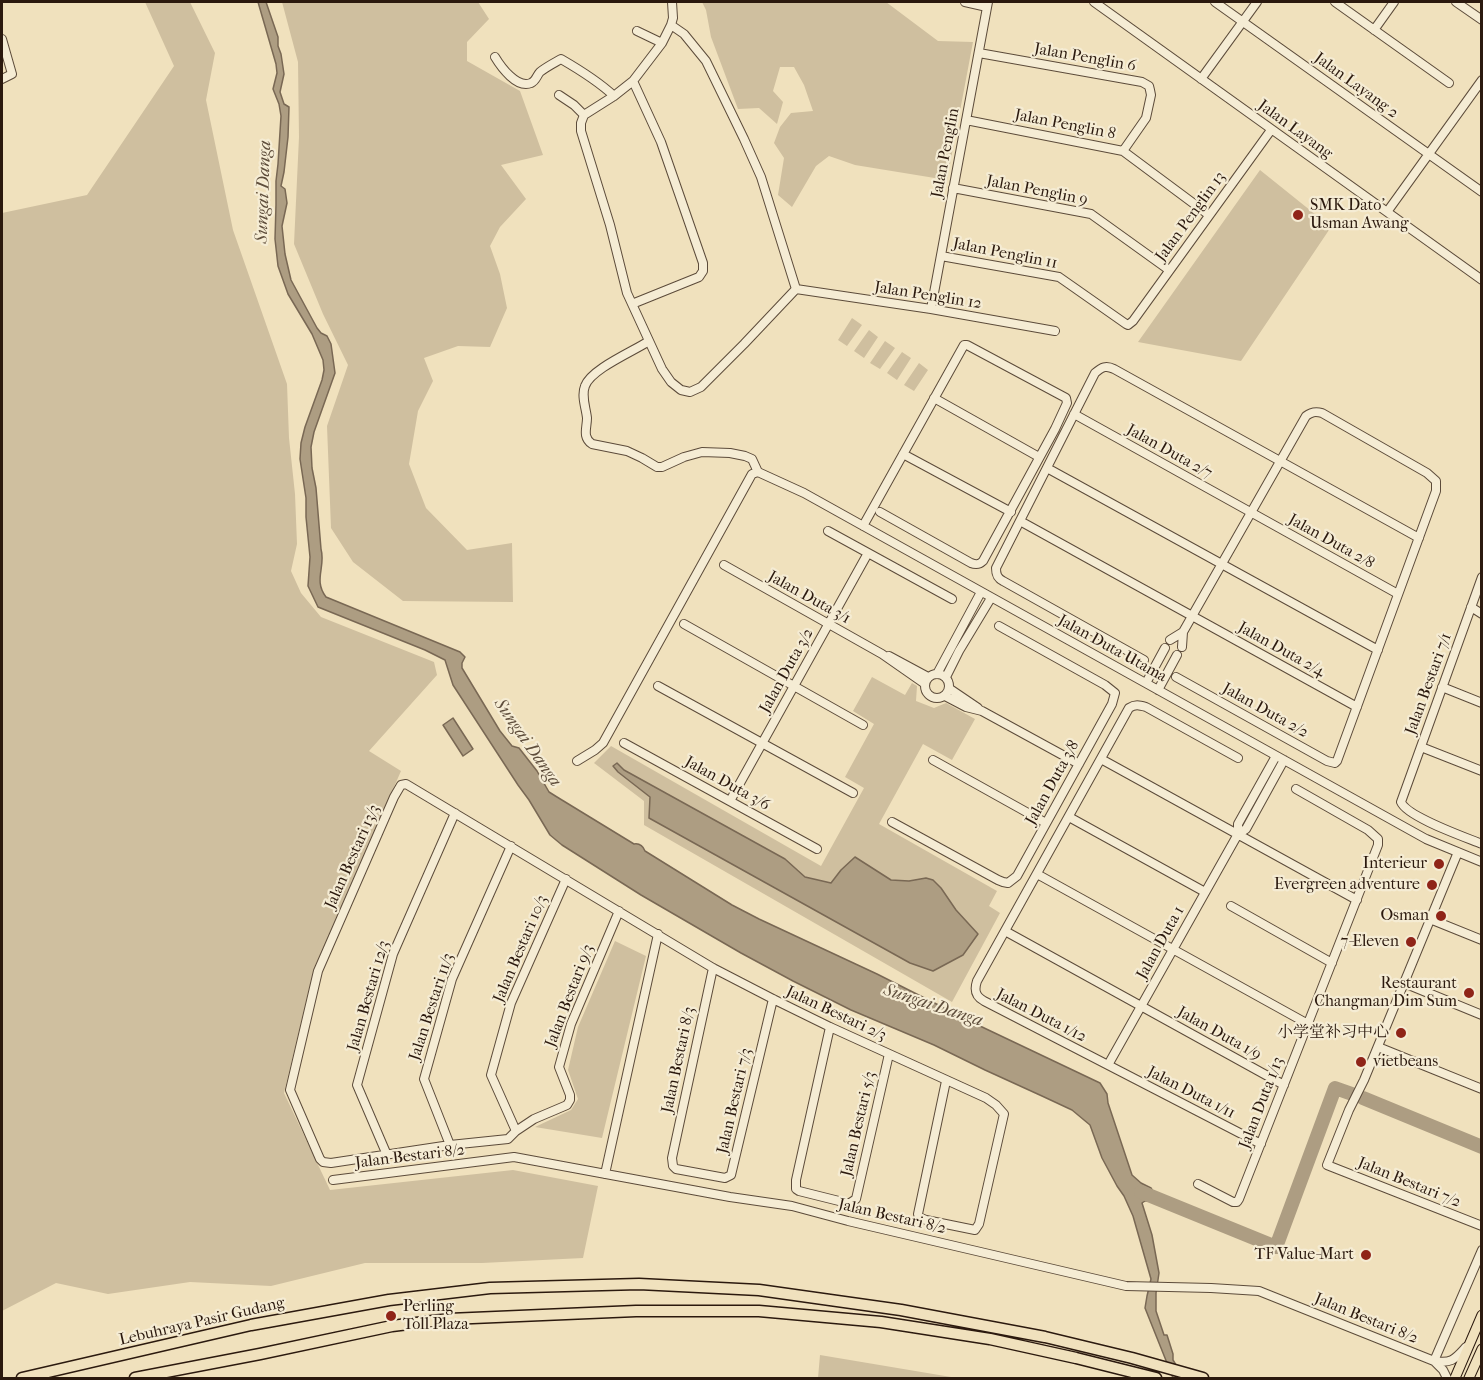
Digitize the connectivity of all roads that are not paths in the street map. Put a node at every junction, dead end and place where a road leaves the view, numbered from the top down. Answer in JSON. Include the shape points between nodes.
{"nodes":[{"id":1,"x":672,"y":2,"type":"edge"},
{"id":2,"x":965,"y":2,"type":"edge"},
{"id":3,"x":1094,"y":2,"type":"edge"},
{"id":4,"x":1215,"y":2,"type":"edge"},
{"id":5,"x":1257,"y":2,"type":"edge"},
{"id":6,"x":1335,"y":2,"type":"edge"},
{"id":7,"x":1394,"y":2,"type":"edge"},
{"id":8,"x":1456,"y":2,"type":"edge"},
{"id":9,"x":987,"y":4,"type":"edge"},
{"id":10,"x":1482,"y":20,"type":"edge"},
{"id":11,"x":1243,"y":21,"type":"junction"},
{"id":12,"x":671,"y":25,"type":"junction"},
{"id":13,"x":1374,"y":30,"type":"junction"},
{"id":14,"x":637,"y":31,"type":"dead end"},
{"id":15,"x":2,"y":39,"type":"edge"},
{"id":16,"x":662,"y":42,"type":"junction"},
{"id":17,"x":979,"y":53,"type":"junction"},
{"id":18,"x":495,"y":57,"type":"dead end"},
{"id":19,"x":2,"y":79,"type":"edge"},
{"id":20,"x":1201,"y":79,"type":"junction"},
{"id":21,"x":1482,"y":80,"type":"edge"},
{"id":22,"x":633,"y":81,"type":"junction"},
{"id":23,"x":1449,"y":83,"type":"dead end"},
{"id":24,"x":559,"y":95,"type":"dead end"},
{"id":25,"x":614,"y":96,"type":"junction"},
{"id":26,"x":584,"y":115,"type":"junction"},
{"id":27,"x":966,"y":120,"type":"junction"},
{"id":28,"x":1271,"y":130,"type":"junction"},
{"id":29,"x":1124,"y":151,"type":"junction"},
{"id":30,"x":1428,"y":154,"type":"junction"},
{"id":31,"x":953,"y":188,"type":"junction"},
{"id":32,"x":1482,"y":192,"type":"edge"},
{"id":33,"x":1387,"y":212,"type":"junction"},
{"id":34,"x":1209,"y":215,"type":"junction"},
{"id":35,"x":941,"y":256,"type":"junction"},
{"id":36,"x":1169,"y":270,"type":"junction"},
{"id":37,"x":1482,"y":280,"type":"edge"},
{"id":38,"x":796,"y":289,"type":"junction"},
{"id":39,"x":632,"y":304,"type":"junction"},
{"id":40,"x":931,"y":309,"type":"junction"},
{"id":41,"x":1133,"y":321,"type":"joint"},
{"id":42,"x":1055,"y":331,"type":"dead end"},
{"id":43,"x":649,"y":341,"type":"junction"},
{"id":44,"x":934,"y":398,"type":"junction"},
{"id":45,"x":1074,"y":414,"type":"junction"},
{"id":46,"x":903,"y":454,"type":"junction"},
{"id":47,"x":1040,"y":457,"type":"junction"},
{"id":48,"x":1280,"y":460,"type":"junction"},
{"id":49,"x":1047,"y":468,"type":"junction"},
{"id":50,"x":755,"y":473,"type":"junction"},
{"id":51,"x":880,"y":512,"type":"dead end"},
{"id":52,"x":1011,"y":512,"type":"junction"},
{"id":53,"x":1251,"y":513,"type":"junction"},
{"id":54,"x":1020,"y":521,"type":"junction"},
{"id":55,"x":863,"y":526,"type":"junction"},
{"id":56,"x":828,"y":531,"type":"dead end"},
{"id":57,"x":1419,"y":538,"type":"junction"},
{"id":58,"x":868,"y":553,"type":"junction"},
{"id":59,"x":1222,"y":564,"type":"junction"},
{"id":60,"x":724,"y":565,"type":"dead end"},
{"id":61,"x":1482,"y":578,"type":"edge"},
{"id":62,"x":981,"y":592,"type":"junction"},
{"id":63,"x":1398,"y":594,"type":"junction"},
{"id":64,"x":991,"y":598,"type":"junction"},
{"id":65,"x":952,"y":599,"type":"dead end"},
{"id":66,"x":1471,"y":607,"type":"junction"},
{"id":67,"x":1482,"y":614,"type":"edge"},
{"id":68,"x":1192,"y":616,"type":"junction"},
{"id":69,"x":684,"y":624,"type":"dead end"},
{"id":70,"x":828,"y":624,"type":"junction"},
{"id":71,"x":999,"y":626,"type":"dead end"},
{"id":72,"x":1183,"y":632,"type":"junction"},
{"id":73,"x":1170,"y":640,"type":"dead end"},
{"id":74,"x":1182,"y":647,"type":"dead end"},
{"id":75,"x":1165,"y":648,"type":"dead end"},
{"id":76,"x":1378,"y":650,"type":"junction"},
{"id":77,"x":1177,"y":655,"type":"dead end"},
{"id":78,"x":1144,"y":660,"type":"dead end"},
{"id":79,"x":937,"y":674,"type":"junction"},
{"id":80,"x":946,"y":677,"type":"junction"},
{"id":81,"x":1176,"y":677,"type":"dead end"},
{"id":82,"x":926,"y":681,"type":"junction"},
{"id":83,"x":1146,"y":683,"type":"junction"},
{"id":84,"x":658,"y":686,"type":"dead end"},
{"id":85,"x":794,"y":686,"type":"junction"},
{"id":86,"x":1442,"y":687,"type":"junction"},
{"id":87,"x":1158,"y":690,"type":"junction"},
{"id":88,"x":948,"y":692,"type":"junction"},
{"id":89,"x":1482,"y":703,"type":"edge"},
{"id":90,"x":1357,"y":707,"type":"junction"},
{"id":91,"x":862,"y":725,"type":"dead end"},
{"id":92,"x":624,"y":743,"type":"dead end"},
{"id":93,"x":762,"y":743,"type":"junction"},
{"id":94,"x":1421,"y":747,"type":"junction"},
{"id":95,"x":1276,"y":756,"type":"junction"},
{"id":96,"x":1238,"y":758,"type":"dead end"},
{"id":97,"x":1101,"y":759,"type":"junction"},
{"id":98,"x":933,"y":760,"type":"dead end"},
{"id":99,"x":1284,"y":760,"type":"junction"},
{"id":100,"x":577,"y":761,"type":"dead end"},
{"id":101,"x":1079,"y":764,"type":"junction"},
{"id":102,"x":1482,"y":771,"type":"edge"},
{"id":103,"x":1296,"y":789,"type":"dead end"},
{"id":104,"x":853,"y":793,"type":"dead end"},
{"id":105,"x":730,"y":801,"type":"junction"},
{"id":106,"x":455,"y":813,"type":"junction"},
{"id":107,"x":1069,"y":817,"type":"junction"},
{"id":108,"x":892,"y":822,"type":"dead end"},
{"id":109,"x":1046,"y":823,"type":"junction"},
{"id":110,"x":1238,"y":834,"type":"junction"},
{"id":111,"x":1482,"y":844,"type":"edge"},
{"id":112,"x":510,"y":846,"type":"junction"},
{"id":113,"x":818,"y":849,"type":"dead end"},
{"id":114,"x":1458,"y":852,"type":"junction"},
{"id":115,"x":1482,"y":862,"type":"edge"},
{"id":116,"x":1036,"y":874,"type":"junction"},
{"id":117,"x":566,"y":879,"type":"junction"},
{"id":118,"x":1206,"y":892,"type":"junction"},
{"id":119,"x":1357,"y":900,"type":"junction"},
{"id":120,"x":1230,"y":906,"type":"dead end"},
{"id":121,"x":619,"y":911,"type":"junction"},
{"id":122,"x":1431,"y":919,"type":"junction"},
{"id":123,"x":1005,"y":931,"type":"junction"},
{"id":124,"x":658,"y":934,"type":"junction"},
{"id":125,"x":1482,"y":940,"type":"edge"},
{"id":126,"x":1173,"y":949,"type":"junction"},
{"id":127,"x":1332,"y":963,"type":"junction"},
{"id":128,"x":713,"y":968,"type":"junction"},
{"id":129,"x":1404,"y":983,"type":"junction"},
{"id":130,"x":773,"y":999,"type":"junction"},
{"id":131,"x":1141,"y":1006,"type":"junction"},
{"id":132,"x":1482,"y":1015,"type":"edge"},
{"id":133,"x":1308,"y":1024,"type":"junction"},
{"id":134,"x":831,"y":1027,"type":"junction"},
{"id":135,"x":1378,"y":1047,"type":"junction"},
{"id":136,"x":889,"y":1054,"type":"junction"},
{"id":137,"x":1108,"y":1065,"type":"junction"},
{"id":138,"x":946,"y":1081,"type":"junction"},
{"id":139,"x":1284,"y":1084,"type":"junction"},
{"id":140,"x":1482,"y":1089,"type":"edge"},
{"id":141,"x":516,"y":1131,"type":"junction"},
{"id":142,"x":1261,"y":1144,"type":"junction"},
{"id":143,"x":450,"y":1145,"type":"junction"},
{"id":144,"x":387,"y":1155,"type":"junction"},
{"id":145,"x":672,"y":1158,"type":"joint"},
{"id":146,"x":605,"y":1174,"type":"junction"},
{"id":147,"x":333,"y":1180,"type":"dead end"},
{"id":148,"x":1198,"y":1184,"type":"dead end"},
{"id":149,"x":1482,"y":1226,"type":"edge"},
{"id":150,"x":1482,"y":1250,"type":"edge"},
{"id":151,"x":1482,"y":1316,"type":"edge"},
{"id":152,"x":1470,"y":1343,"type":"junction"},
{"id":153,"x":1482,"y":1349,"type":"edge"},
{"id":154,"x":1434,"y":1361,"type":"junction"},
{"id":155,"x":1482,"y":1361,"type":"edge"},
{"id":156,"x":1470,"y":1377,"type":"edge"},
{"id":157,"x":22,"y":1378,"type":"edge"},
{"id":158,"x":135,"y":1378,"type":"edge"},
{"id":159,"x":1156,"y":1378,"type":"edge"},
{"id":160,"x":1203,"y":1378,"type":"edge"},
{"id":161,"x":1447,"y":1378,"type":"edge"},
{"id":162,"x":1455,"y":1378,"type":"edge"}],
"edges":[{"from":1,"to":12,"type":"street"},
{"from":2,"to":9,"type":"street"},
{"from":3,"to":20,"type":"street","name":"Jalan Layang"},
{"from":4,"to":11,"type":"street","name":"Jalan Layang 2"},
{"from":5,"to":11,"type":"street"},
{"from":6,"to":13,"type":"street"},
{"from":7,"to":13,"type":"street"},
{"from":8,"to":10,"type":"street"},
{"from":9,"to":17,"type":"street","name":"Jalan Penglin"},
{"from":11,"to":20,"type":"street"},
{"from":11,"to":30,"type":"street","name":"Jalan Layang 2"},
{"from":12,"to":16,"type":"street"},
{"from":12,"to":38,"type":"street","via":[[684,34],[706,61],[752,156]]},
{"from":13,"to":23,"type":"street"},
{"from":14,"to":16,"type":"street"},
{"from":15,"to":19,"type":"street","via":[[12,74]]},
{"from":16,"to":22,"type":"street"},
{"from":17,"to":27,"type":"street","name":"Jalan Penglin"},
{"from":17,"to":29,"type":"street","name":"Jalan Penglin 6","via":[[1149,86],[1146,118]]},
{"from":18,"to":25,"type":"street","via":[[513,78],[530,84],[561,59]]},
{"from":20,"to":28,"type":"street","name":"Jalan Layang"},
{"from":21,"to":30,"type":"street"},
{"from":22,"to":25,"type":"street"},
{"from":22,"to":39,"type":"street","via":[[661,142],[703,271]]},
{"from":24,"to":26,"type":"street"},
{"from":25,"to":26,"type":"street"},
{"from":26,"to":39,"type":"street","via":[[581,130]]},
{"from":27,"to":29,"type":"street","name":"Jalan Penglin 8"},
{"from":27,"to":31,"type":"street","name":"Jalan Penglin"},
{"from":28,"to":33,"type":"street","name":"Jalan Layang"},
{"from":28,"to":34,"type":"street","name":"Jalan Penglin 13"},
{"from":29,"to":34,"type":"street","name":"Jalan Penglin 8"},
{"from":30,"to":32,"type":"street","name":"Jalan Layang 2"},
{"from":30,"to":33,"type":"street"},
{"from":31,"to":35,"type":"street","name":"Jalan Penglin"},
{"from":31,"to":36,"type":"street","name":"Jalan Penglin 9","via":[[1090,214]]},
{"from":33,"to":37,"type":"street","name":"Jalan Layang"},
{"from":34,"to":36,"type":"street","name":"Jalan Penglin 13"},
{"from":35,"to":40,"type":"street","name":"Jalan Penglin"},
{"from":35,"to":41,"type":"street","name":"Jalan Penglin 11","via":[[1059,277],[1128,325]]},
{"from":36,"to":41,"type":"street","name":"Jalan Penglin 13"},
{"from":38,"to":40,"type":"street","name":"Jalan Penglin 12"},
{"from":38,"to":43,"type":"street","via":[[701,387],[690,392],[671,382]]},
{"from":39,"to":43,"type":"street"},
{"from":40,"to":42,"type":"street","name":"Jalan Penglin 12"},
{"from":43,"to":50,"type":"street","name":"Jalan Duta Utama","via":[[616,359],[585,386],[588,441],[631,452],[657,467],[702,452],[730,453],[752,459]]},
{"from":44,"to":46,"type":"street"},
{"from":44,"to":47,"type":"street"},
{"from":44,"to":47,"type":"street","via":[[962,347],[967,345],[1063,396],[1068,401]]},
{"from":45,"to":48,"type":"street","via":[[1095,373],[1109,367]]},
{"from":45,"to":49,"type":"street"},
{"from":45,"to":53,"type":"street","name":"Jalan Duta 2/7"},
{"from":46,"to":52,"type":"street"},
{"from":46,"to":55,"type":"street"},
{"from":47,"to":52,"type":"street"},
{"from":48,"to":53,"type":"street"},
{"from":48,"to":57,"type":"street"},
{"from":48,"to":57,"type":"street","via":[[1306,416],[1317,412],[1331,419],[1436,481]]},
{"from":49,"to":54,"type":"street"},
{"from":49,"to":59,"type":"street"},
{"from":50,"to":55,"type":"street","name":"Jalan Duta Utama","via":[[804,493]]},
{"from":50,"to":100,"type":"street","via":[[603,743]]},
{"from":51,"to":52,"type":"street","via":[[978,565]]},
{"from":53,"to":59,"type":"street"},
{"from":53,"to":63,"type":"street","name":"Jalan Duta 2/8"},
{"from":54,"to":68,"type":"street","name":"Jalan Duta 2/4"},
{"from":54,"to":78,"type":"street","via":[[996,568],[999,579]]},
{"from":55,"to":62,"type":"street","name":"Jalan Duta Utama"},
{"from":56,"to":58,"type":"street"},
{"from":57,"to":63,"type":"street"},
{"from":58,"to":65,"type":"street"},
{"from":58,"to":70,"type":"street","name":"Jalan Duta 3/2"},
{"from":59,"to":68,"type":"street"},
{"from":59,"to":76,"type":"street"},
{"from":60,"to":70,"type":"street","name":"Jalan Duta 3/1"},
{"from":61,"to":66,"type":"street","name":"Jalan Bestari 7/1"},
{"from":62,"to":64,"type":"street","name":"Jalan Duta Utama"},
{"from":62,"to":79,"type":"street"},
{"from":63,"to":76,"type":"street"},
{"from":64,"to":80,"type":"street"},
{"from":64,"to":83,"type":"street","name":"Jalan Duta Utama"},
{"from":66,"to":67,"type":"street"},
{"from":66,"to":86,"type":"street","name":"Jalan Bestari 7/1"},
{"from":68,"to":72,"type":"street"},
{"from":68,"to":90,"type":"street","name":"Jalan Duta 2/4"},
{"from":69,"to":85,"type":"street"},
{"from":70,"to":82,"type":"street","name":"Jalan Duta 3/1"},
{"from":70,"to":85,"type":"street","name":"Jalan Duta 3/2"},
{"from":71,"to":101,"type":"street","name":"Jalan Duta 3/8","via":[[1115,693]]},
{"from":72,"to":73,"type":"street"},
{"from":72,"to":74,"type":"street"},
{"from":75,"to":83,"type":"street"},
{"from":76,"to":90,"type":"street"},
{"from":77,"to":87,"type":"street"},
{"from":79,"to":80,"type":"street"},
{"from":79,"to":82,"type":"street"},
{"from":80,"to":88,"type":"street"},
{"from":81,"to":90,"type":"street","name":"Jalan Duta 2/2","via":[[1335,763]]},
{"from":82,"to":88,"type":"street","via":[[926,693],[933,698],[942,698]]},
{"from":83,"to":87,"type":"street","name":"Jalan Duta Utama"},
{"from":84,"to":93,"type":"street"},
{"from":85,"to":91,"type":"street"},
{"from":85,"to":93,"type":"street","name":"Jalan Duta 3/2"},
{"from":86,"to":89,"type":"street"},
{"from":86,"to":94,"type":"street","name":"Jalan Bestari 7/1"},
{"from":87,"to":95,"type":"street","name":"Jalan Duta Utama"},
{"from":88,"to":101,"type":"street","via":[[966,706]]},
{"from":92,"to":105,"type":"street","name":"Jalan Duta 3/6"},
{"from":93,"to":104,"type":"street"},
{"from":93,"to":105,"type":"street","name":"Jalan Duta 3/2"},
{"from":94,"to":102,"type":"street"},
{"from":94,"to":111,"type":"street","name":"Jalan Bestari 7/1","via":[[1401,805],[1434,825]]},
{"from":95,"to":99,"type":"street","name":"Jalan Duta Utama"},
{"from":95,"to":110,"type":"street","name":"Jalan Duta 1","via":[[1238,824]]},
{"from":96,"to":97,"type":"street","via":[[1146,707],[1134,705]]},
{"from":97,"to":107,"type":"street"},
{"from":97,"to":110,"type":"street"},
{"from":98,"to":109,"type":"street"},
{"from":99,"to":110,"type":"street","name":"Jalan Duta 1","via":[[1246,829]]},
{"from":99,"to":114,"type":"street","name":"Jalan Duta Utama","via":[[1426,839]]},
{"from":101,"to":109,"type":"street","name":"Jalan Duta 3/8"},
{"from":103,"to":119,"type":"street","name":"Jalan Duta 1/13","via":[[1377,839],[1376,852]]},
{"from":105,"to":113,"type":"street","name":"Jalan Duta 3/6"},
{"from":106,"to":112,"type":"street","name":"Jalan Bestari 13/3"},
{"from":106,"to":144,"type":"street","name":"Jalan Bestari 12/3","via":[[393,954],[357,1085]]},
{"from":106,"to":144,"type":"street","name":"Jalan Bestari 13/3","via":[[412,786],[401,785],[397,790],[318,971],[290,1090],[323,1162]]},
{"from":107,"to":116,"type":"street"},
{"from":107,"to":118,"type":"street"},
{"from":108,"to":109,"type":"street","name":"Jalan Duta 3/8","via":[[1008,882],[1017,876]]},
{"from":110,"to":118,"type":"street","name":"Jalan Duta 1"},
{"from":110,"to":119,"type":"street"},
{"from":112,"to":117,"type":"street","name":"Jalan Bestari 13/3"},
{"from":112,"to":143,"type":"street","name":"Jalan Bestari 11/3","via":[[452,979],[424,1079]]},
{"from":114,"to":115,"type":"street","name":"Jalan Duta Utama"},
{"from":114,"to":122,"type":"street"},
{"from":116,"to":123,"type":"street"},
{"from":116,"to":126,"type":"street"},
{"from":117,"to":121,"type":"street","name":"Jalan Bestari 13/3"},
{"from":117,"to":141,"type":"street","name":"Jalan Bestari 10/3","via":[[511,1003],[491,1075]]},
{"from":118,"to":126,"type":"street","name":"Jalan Duta 1"},
{"from":119,"to":127,"type":"street","name":"Jalan Duta 1/13"},
{"from":120,"to":127,"type":"street"},
{"from":121,"to":124,"type":"street","name":"Jalan Bestari 13/3"},
{"from":121,"to":141,"type":"street","name":"Jalan Bestari 9/3","via":[[571,1024],[559,1067],[570,1100],[564,1107]]},
{"from":122,"to":125,"type":"street"},
{"from":122,"to":129,"type":"street"},
{"from":123,"to":131,"type":"street","name":"Jalan Duta 1/9"},
{"from":123,"to":137,"type":"street","name":"Jalan Duta 1/12","via":[[977,981],[978,998]]},
{"from":124,"to":128,"type":"street","name":"Jalan Bestari 2/3"},
{"from":124,"to":146,"type":"street"},
{"from":126,"to":131,"type":"street","name":"Jalan Duta 1"},
{"from":126,"to":133,"type":"street"},
{"from":127,"to":133,"type":"street","name":"Jalan Duta 1/13"},
{"from":128,"to":130,"type":"street","name":"Jalan Bestari 2/3"},
{"from":128,"to":145,"type":"street","name":"Jalan Bestari 8/3"},
{"from":129,"to":132,"type":"street"},
{"from":129,"to":135,"type":"street"},
{"from":130,"to":134,"type":"street","name":"Jalan Bestari 2/3"},
{"from":130,"to":145,"type":"street","name":"Jalan Bestari 7/3","via":[[731,1175],[725,1178],[680,1170],[673,1167]]},
{"from":131,"to":137,"type":"street","name":"Jalan Duta 1"},
{"from":131,"to":139,"type":"street","name":"Jalan Duta 1/9"},
{"from":133,"to":139,"type":"street","name":"Jalan Duta 1/13"},
{"from":134,"to":136,"type":"street","name":"Jalan Bestari 2/3"},
{"from":134,"to":136,"type":"street","name":"Jalan Bestari 5/3","via":[[796,1180],[796,1189],[804,1193],[847,1203],[855,1199]]},
{"from":135,"to":140,"type":"street"},
{"from":135,"to":149,"type":"street","name":"Jalan Bestari 7/2","via":[[1327,1165]]},
{"from":136,"to":138,"type":"street","name":"Jalan Bestari 2/3"},
{"from":137,"to":142,"type":"street","name":"Jalan Duta 1/11"},
{"from":138,"to":138,"type":"street","name":"Jalan Bestari 2/3","via":[[919,1217],[971,1230],[977,1228],[1004,1114],[986,1098]]},
{"from":139,"to":142,"type":"street","name":"Jalan Duta 1/13"},
{"from":141,"to":143,"type":"street","via":[[508,1139]]},
{"from":142,"to":148,"type":"street","name":"Jalan Duta 1/13","via":[[1237,1202]]},
{"from":143,"to":144,"type":"street"},
{"from":146,"to":147,"type":"street","name":"Jalan Bestari 8/2","via":[[514,1157]]},
{"from":146,"to":154,"type":"street","name":"Jalan Bestari 8/2","via":[[792,1206],[1126,1286],[1259,1291]]},
{"from":150,"to":154,"type":"street"},
{"from":151,"to":152,"type":"main road"},
{"from":152,"to":154,"type":"street","name":"Jalan Bestari 8/2","via":[[1454,1360]]},
{"from":152,"to":162,"type":"main road"},
{"from":153,"to":156,"type":"main road"},
{"from":154,"to":161,"type":"street","name":"Jalan Bestari 8/2"},
{"from":155,"to":156,"type":"street"},
{"from":157,"to":160,"type":"highway","name":"Lebuhraya Pasir Gudang","via":[[251,1325],[389,1300],[490,1288],[639,1284],[759,1290],[901,1310],[1045,1337]]},
{"from":158,"to":159,"type":"highway","via":[[392,1326],[449,1319],[636,1311],[759,1311],[881,1322],[980,1337]]}]}
